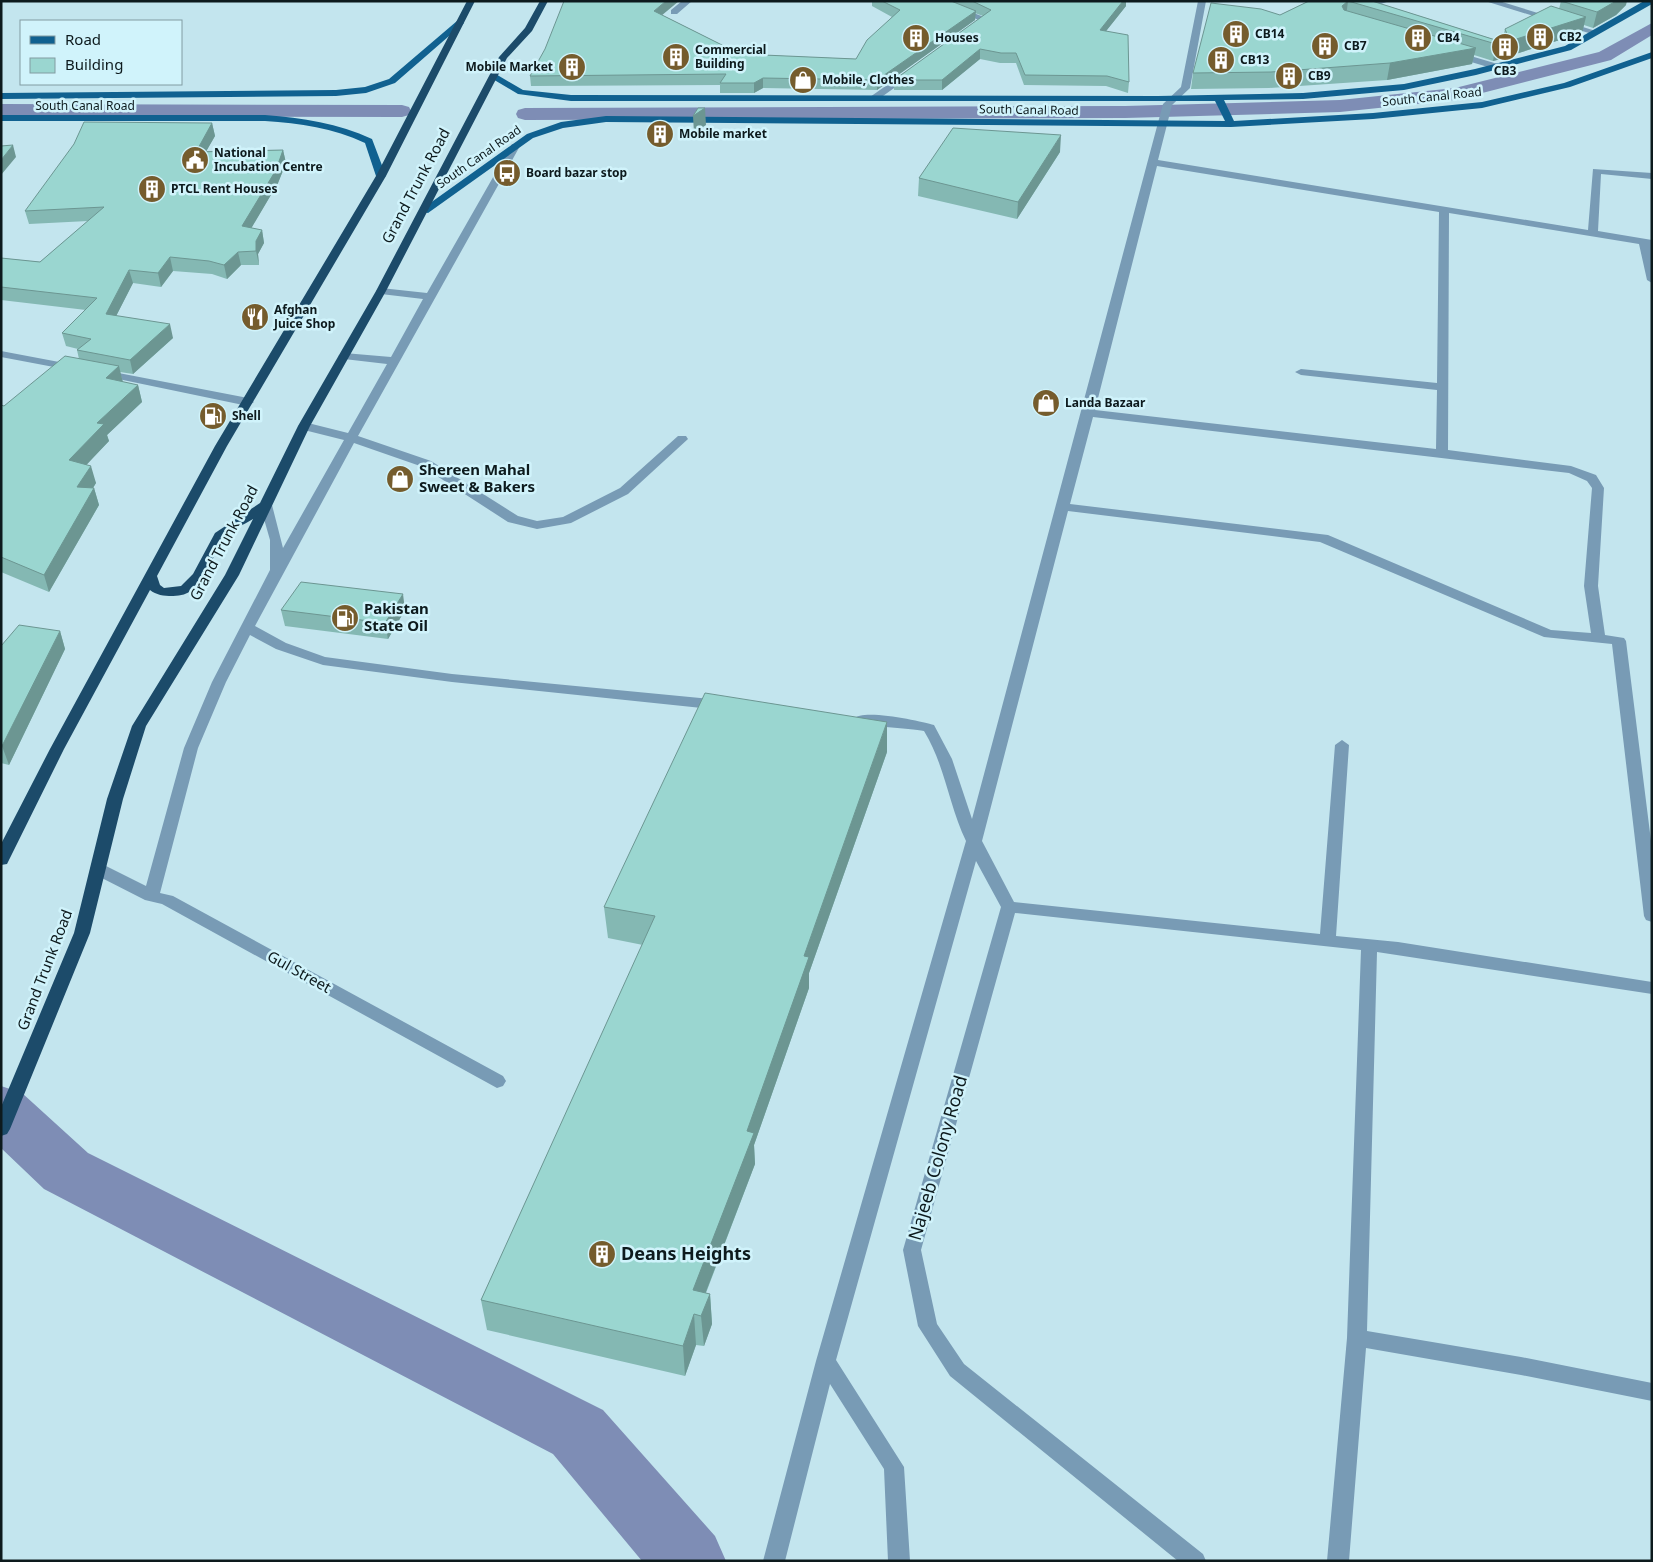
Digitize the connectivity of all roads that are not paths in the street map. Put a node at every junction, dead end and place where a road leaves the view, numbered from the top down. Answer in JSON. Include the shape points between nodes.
{"nodes":[{"id":1,"x":470,"y":1,"type":"edge"},
{"id":2,"x":544,"y":1,"type":"edge"},
{"id":3,"x":688,"y":1,"type":"edge"},
{"id":4,"x":934,"y":1,"type":"edge"},
{"id":5,"x":1202,"y":1,"type":"edge"},
{"id":6,"x":1386,"y":1,"type":"edge"},
{"id":7,"x":1489,"y":1,"type":"edge"},
{"id":8,"x":1647,"y":2,"type":"edge"},
{"id":9,"x":1349,"y":10,"type":"edge"},
{"id":10,"x":674,"y":12,"type":"dead end"},
{"id":11,"x":460,"y":23,"type":"junction"},
{"id":12,"x":968,"y":32,"type":"edge"},
{"id":13,"x":1595,"y":32,"type":"junction"},
{"id":14,"x":1446,"y":52,"type":"edge"},
{"id":15,"x":1652,"y":56,"type":"edge"},
{"id":16,"x":920,"y":65,"type":"edge"},
{"id":17,"x":1498,"y":66,"type":"junction"},
{"id":18,"x":501,"y":80,"type":"junction"},
{"id":19,"x":1,"y":96,"type":"edge"},
{"id":20,"x":1219,"y":98,"type":"junction"},
{"id":21,"x":873,"y":99,"type":"junction"},
{"id":22,"x":1170,"y":101,"type":"junction"},
{"id":23,"x":1,"y":118,"type":"edge"},
{"id":24,"x":1163,"y":123,"type":"junction"},
{"id":25,"x":1231,"y":123,"type":"junction"},
{"id":26,"x":515,"y":146,"type":"junction"},
{"id":27,"x":1152,"y":162,"type":"junction"},
{"id":28,"x":381,"y":176,"type":"junction"},
{"id":29,"x":1652,"y":176,"type":"edge"},
{"id":30,"x":1444,"y":208,"type":"junction"},
{"id":31,"x":424,"y":211,"type":"junction"},
{"id":32,"x":1593,"y":234,"type":"junction"},
{"id":33,"x":1648,"y":242,"type":"edge"},
{"id":34,"x":1652,"y":280,"type":"edge"},
{"id":35,"x":381,"y":290,"type":"junction"},
{"id":36,"x":430,"y":296,"type":"junction"},
{"id":37,"x":1,"y":354,"type":"edge"},
{"id":38,"x":344,"y":356,"type":"junction"},
{"id":39,"x":395,"y":361,"type":"junction"},
{"id":40,"x":1301,"y":372,"type":"dead end"},
{"id":41,"x":1442,"y":387,"type":"junction"},
{"id":42,"x":248,"y":402,"type":"junction"},
{"id":43,"x":1088,"y":413,"type":"junction"},
{"id":44,"x":304,"y":426,"type":"junction"},
{"id":45,"x":352,"y":438,"type":"junction"},
{"id":46,"x":682,"y":439,"type":"dead end"},
{"id":47,"x":1442,"y":452,"type":"junction"},
{"id":48,"x":266,"y":505,"type":"junction"},
{"id":49,"x":1063,"y":507,"type":"junction"},
{"id":50,"x":277,"y":570,"type":"junction"},
{"id":51,"x":151,"y":577,"type":"junction"},
{"id":52,"x":247,"y":627,"type":"junction"},
{"id":53,"x":1599,"y":638,"type":"junction"},
{"id":54,"x":735,"y":707,"type":"edge"},
{"id":55,"x":843,"y":718,"type":"edge"},
{"id":56,"x":1342,"y":745,"type":"dead end"},
{"id":57,"x":974,"y":840,"type":"junction"},
{"id":58,"x":1,"y":860,"type":"edge"},
{"id":59,"x":98,"y":869,"type":"junction"},
{"id":60,"x":151,"y":896,"type":"junction"},
{"id":61,"x":1009,"y":907,"type":"junction"},
{"id":62,"x":1652,"y":916,"type":"edge"},
{"id":63,"x":1328,"y":940,"type":"junction"},
{"id":64,"x":1369,"y":945,"type":"junction"},
{"id":65,"x":1652,"y":988,"type":"edge"},
{"id":66,"x":497,"y":1081,"type":"dead end"},
{"id":67,"x":1,"y":1129,"type":"edge"},
{"id":68,"x":1357,"y":1338,"type":"junction"},
{"id":69,"x":826,"y":1361,"type":"junction"},
{"id":70,"x":1652,"y":1392,"type":"edge"},
{"id":71,"x":774,"y":1561,"type":"edge"},
{"id":72,"x":899,"y":1561,"type":"edge"},
{"id":73,"x":1195,"y":1561,"type":"edge"},
{"id":74,"x":1338,"y":1561,"type":"edge"}],
"edges":[{"from":1,"to":11,"type":"highway"},
{"from":2,"to":18,"type":"highway","name":"Grand Trunk Road","via":[[529,28],[504,57]]},
{"from":3,"to":10,"type":"street"},
{"from":4,"to":12,"type":"street","via":[[985,19]]},
{"from":5,"to":22,"type":"street","via":[[1185,88]]},
{"from":6,"to":9,"type":"street"},
{"from":7,"to":13,"type":"street"},
{"from":8,"to":13,"type":"main road"},
{"from":11,"to":19,"type":"main road","via":[[392,80],[366,90],[336,93]]},
{"from":11,"to":28,"type":"highway"},
{"from":13,"to":17,"type":"main road","via":[[1568,48]]},
{"from":14,"to":17,"type":"street"},
{"from":15,"to":25,"type":"main road","name":"South Canal Road","via":[[1567,85],[1482,105],[1373,116]]},
{"from":16,"to":21,"type":"street"},
{"from":17,"to":20,"type":"main road","via":[[1404,87],[1303,96]]},
{"from":18,"to":21,"type":"main road","via":[[521,92],[571,98]]},
{"from":18,"to":31,"type":"highway","name":"Grand Trunk Road","via":[[484,95]]},
{"from":20,"to":22,"type":"main road"},
{"from":20,"to":25,"type":"main road"},
{"from":21,"to":22,"type":"main road"},
{"from":22,"to":24,"type":"street"},
{"from":23,"to":28,"type":"main road","name":"South Canal Road","via":[[265,118],[304,121],[344,129],[369,142]]},
{"from":24,"to":25,"type":"main road","name":"South Canal Road"},
{"from":24,"to":26,"type":"main road","name":"South Canal Road","via":[[606,119],[560,126],[530,136]]},
{"from":24,"to":27,"type":"street"},
{"from":26,"to":31,"type":"main road","name":"South Canal Road"},
{"from":26,"to":36,"type":"street"},
{"from":27,"to":30,"type":"street"},
{"from":27,"to":43,"type":"street"},
{"from":28,"to":42,"type":"highway"},
{"from":29,"to":32,"type":"street","via":[[1596,171]]},
{"from":30,"to":32,"type":"street"},
{"from":30,"to":41,"type":"street"},
{"from":31,"to":35,"type":"highway","name":"Grand Trunk Road"},
{"from":32,"to":33,"type":"street"},
{"from":33,"to":34,"type":"street"},
{"from":35,"to":36,"type":"street"},
{"from":35,"to":38,"type":"highway","name":"Grand Trunk Road"},
{"from":36,"to":39,"type":"street"},
{"from":37,"to":42,"type":"street"},
{"from":38,"to":39,"type":"street"},
{"from":38,"to":44,"type":"highway","name":"Grand Trunk Road"},
{"from":39,"to":45,"type":"street"},
{"from":40,"to":41,"type":"street"},
{"from":41,"to":47,"type":"street"},
{"from":42,"to":51,"type":"highway"},
{"from":43,"to":47,"type":"street"},
{"from":43,"to":49,"type":"street"},
{"from":44,"to":45,"type":"street"},
{"from":44,"to":48,"type":"highway","name":"Grand Trunk Road"},
{"from":45,"to":46,"type":"street","via":[[427,464],[513,519],[538,525],[566,520],[624,491]]},
{"from":45,"to":50,"type":"street"},
{"from":47,"to":53,"type":"street","via":[[1571,470],[1592,478],[1598,488],[1591,586]]},
{"from":48,"to":50,"type":"street","via":[[276,540]]},
{"from":48,"to":51,"type":"highway","via":[[220,536],[197,579],[185,591],[159,591],[153,586]]},
{"from":48,"to":59,"type":"highway","name":"Grand Trunk Road","via":[[232,575],[139,726],[115,799]]},
{"from":49,"to":53,"type":"street","via":[[1323,538],[1549,634]]},
{"from":49,"to":57,"type":"street"},
{"from":50,"to":52,"type":"street"},
{"from":51,"to":58,"type":"highway"},
{"from":52,"to":54,"type":"street","via":[[281,646],[323,662]]},
{"from":52,"to":60,"type":"street","via":[[191,748]]},
{"from":53,"to":62,"type":"street","via":[[1618,641]]},
{"from":55,"to":57,"type":"street","via":[[910,723],[929,728],[939,741]]},
{"from":56,"to":63,"type":"street"},
{"from":57,"to":61,"type":"street"},
{"from":57,"to":69,"type":"street"},
{"from":59,"to":60,"type":"street","name":"Gul Street"},
{"from":59,"to":67,"type":"highway","name":"Grand Trunk Road","via":[[82,933]]},
{"from":60,"to":66,"type":"street","name":"Gul Street","via":[[167,900]]},
{"from":61,"to":63,"type":"street"},
{"from":61,"to":73,"type":"street","name":"Najeeb Colony Road","via":[[912,1250],[928,1326],[958,1370]]},
{"from":63,"to":64,"type":"street"},
{"from":64,"to":65,"type":"street"},
{"from":64,"to":68,"type":"street"},
{"from":68,"to":70,"type":"street"},
{"from":68,"to":74,"type":"street"},
{"from":69,"to":71,"type":"street"},
{"from":69,"to":72,"type":"street","via":[[894,1466]]}]}
